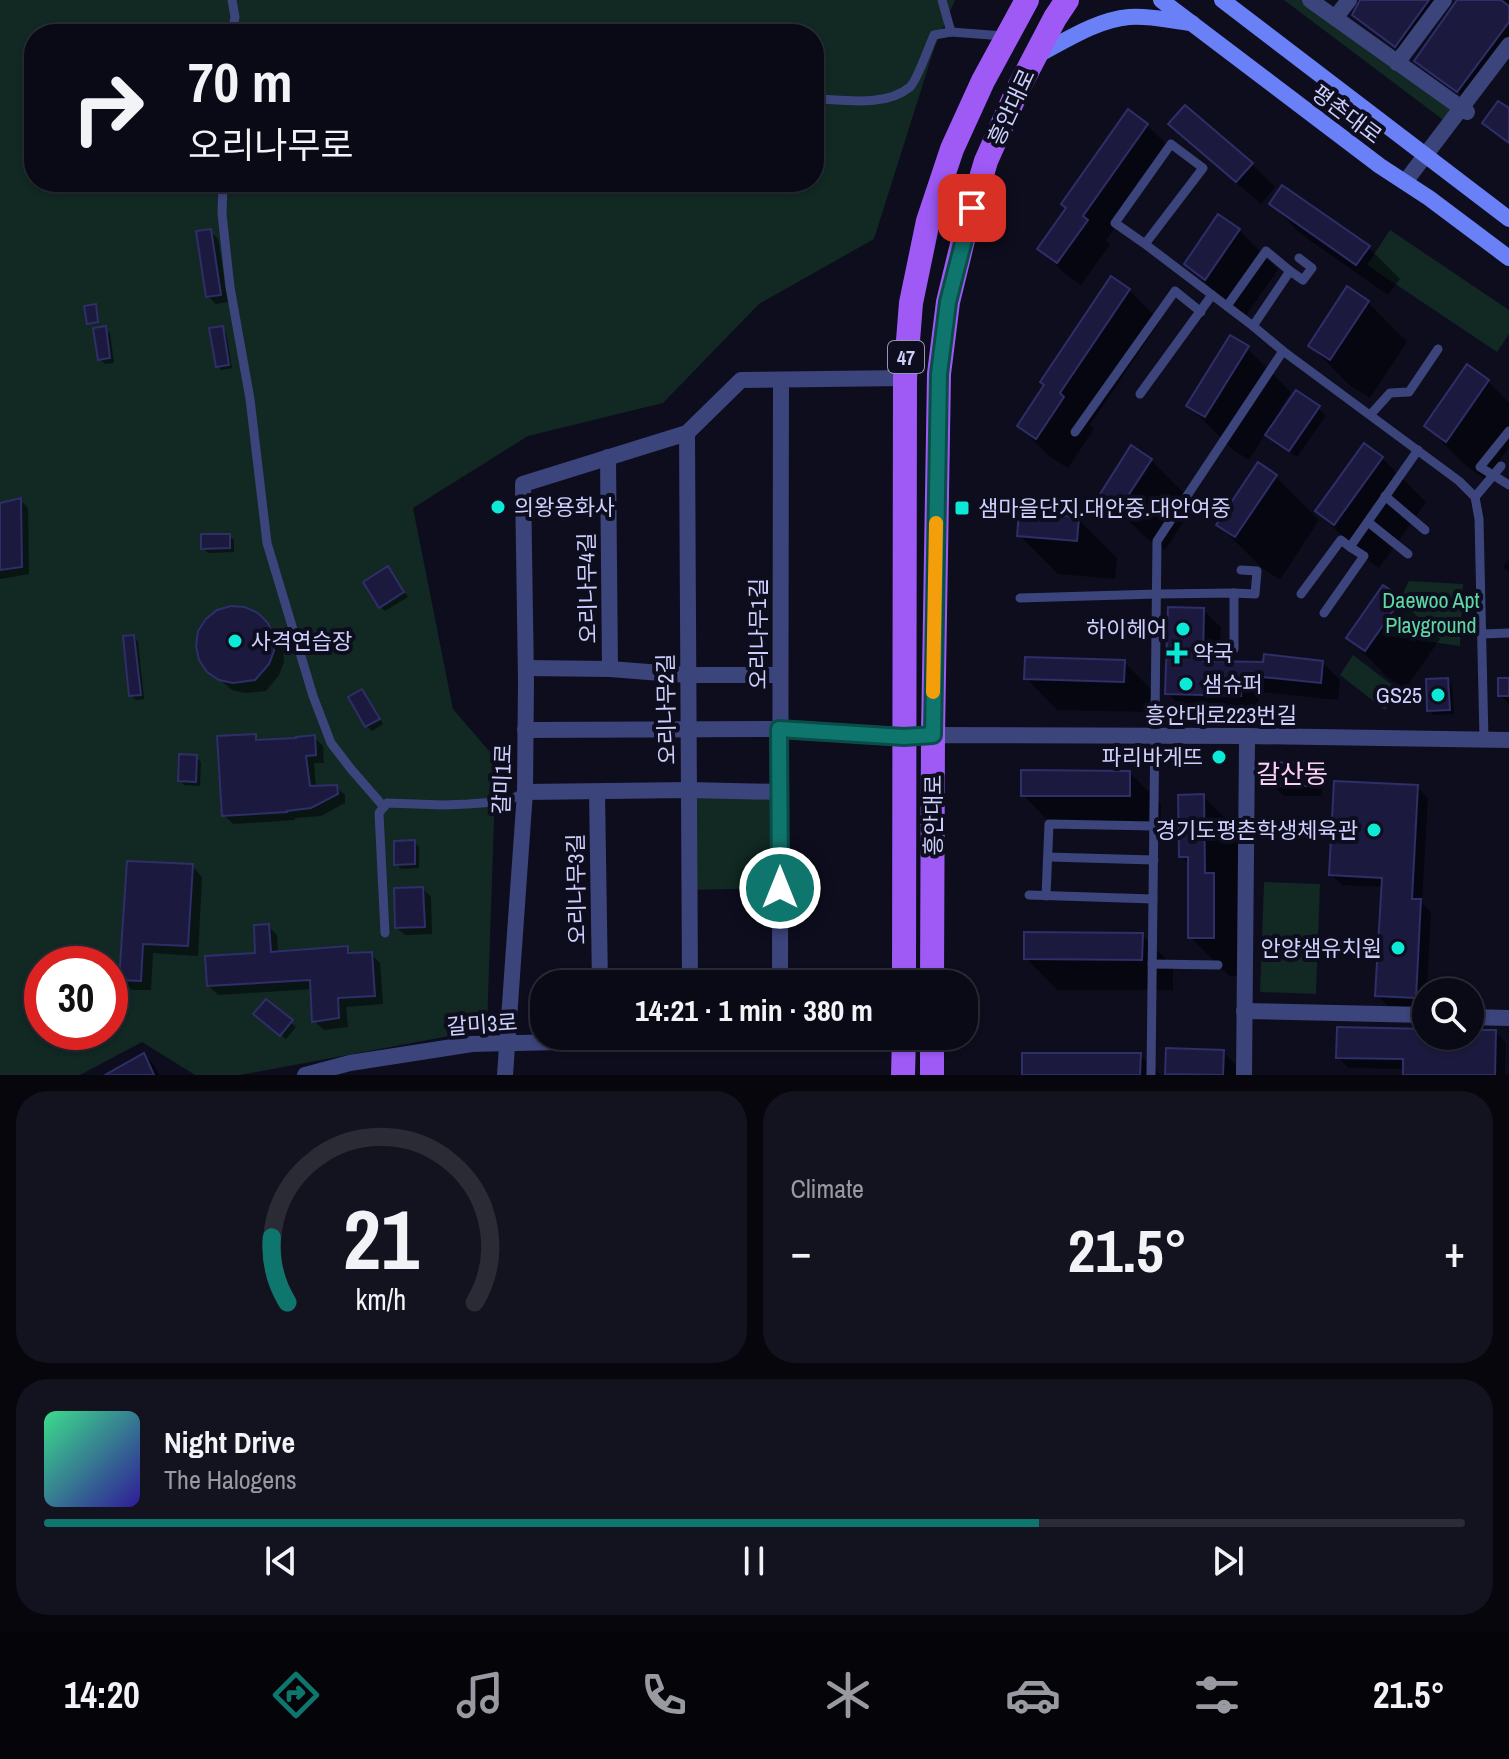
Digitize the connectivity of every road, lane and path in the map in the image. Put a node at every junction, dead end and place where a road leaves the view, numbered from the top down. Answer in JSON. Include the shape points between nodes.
{"nodes":[{"id":1,"x":232,"y":0,"type":"edge"},
{"id":2,"x":942,"y":0,"type":"edge"},
{"id":3,"x":1067,"y":0,"type":"edge"},
{"id":4,"x":1161,"y":0,"type":"edge"},
{"id":5,"x":1222,"y":0,"type":"edge"},
{"id":6,"x":1310,"y":0,"type":"edge"},
{"id":7,"x":1349,"y":0,"type":"edge"},
{"id":8,"x":1444,"y":0,"type":"edge"},
{"id":9,"x":1026,"y":1,"type":"edge"},
{"id":10,"x":1335,"y":18,"type":"junction"},
{"id":11,"x":1192,"y":23,"type":"junction"},
{"id":12,"x":234,"y":24,"type":"edge"},
{"id":13,"x":951,"y":32,"type":"junction"},
{"id":14,"x":1007,"y":36,"type":"junction"},
{"id":15,"x":1509,"y":45,"type":"edge"},
{"id":16,"x":1035,"y":56,"type":"junction"},
{"id":17,"x":1397,"y":63,"type":"junction"},
{"id":18,"x":824,"y":99,"type":"edge"},
{"id":19,"x":1464,"y":110,"type":"junction"},
{"id":20,"x":1425,"y":154,"type":"junction"},
{"id":21,"x":1405,"y":182,"type":"junction"},
{"id":22,"x":223,"y":192,"type":"edge"},
{"id":23,"x":1509,"y":219,"type":"edge"},
{"id":24,"x":1145,"y":244,"type":"junction"},
{"id":25,"x":1299,"y":258,"type":"dead end"},
{"id":26,"x":1509,"y":258,"type":"edge"},
{"id":27,"x":1290,"y":271,"type":"junction"},
{"id":28,"x":1212,"y":295,"type":"junction"},
{"id":29,"x":1227,"y":306,"type":"junction"},
{"id":30,"x":1201,"y":312,"type":"junction"},
{"id":31,"x":1253,"y":326,"type":"junction"},
{"id":32,"x":1438,"y":349,"type":"dead end"},
{"id":33,"x":1283,"y":351,"type":"junction"},
{"id":34,"x":905,"y":378,"type":"junction"},
{"id":35,"x":781,"y":380,"type":"junction"},
{"id":36,"x":1140,"y":394,"type":"dead end"},
{"id":37,"x":1371,"y":414,"type":"junction"},
{"id":38,"x":1509,"y":431,"type":"edge"},
{"id":39,"x":1075,"y":432,"type":"dead end"},
{"id":40,"x":687,"y":433,"type":"junction"},
{"id":41,"x":1418,"y":450,"type":"junction"},
{"id":42,"x":608,"y":457,"type":"junction"},
{"id":43,"x":1501,"y":466,"type":"dead end"},
{"id":44,"x":1494,"y":475,"type":"junction"},
{"id":45,"x":1509,"y":485,"type":"edge"},
{"id":46,"x":1385,"y":496,"type":"junction"},
{"id":47,"x":1475,"y":497,"type":"junction"},
{"id":48,"x":1368,"y":522,"type":"junction"},
{"id":49,"x":1425,"y":530,"type":"dead end"},
{"id":50,"x":1350,"y":547,"type":"junction"},
{"id":51,"x":1408,"y":554,"type":"dead end"},
{"id":52,"x":1241,"y":570,"type":"dead end"},
{"id":53,"x":1234,"y":593,"type":"junction"},
{"id":54,"x":1157,"y":594,"type":"junction"},
{"id":55,"x":1301,"y":594,"type":"dead end"},
{"id":56,"x":1020,"y":598,"type":"dead end"},
{"id":57,"x":1324,"y":613,"type":"dead end"},
{"id":58,"x":1509,"y":633,"type":"edge"},
{"id":59,"x":1482,"y":634,"type":"junction"},
{"id":60,"x":1234,"y":649,"type":"dead end"},
{"id":61,"x":526,"y":668,"type":"junction"},
{"id":62,"x":610,"y":669,"type":"junction"},
{"id":63,"x":687,"y":675,"type":"junction"},
{"id":64,"x":780,"y":675,"type":"junction"},
{"id":65,"x":689,"y":729,"type":"junction"},
{"id":66,"x":779,"y":729,"type":"junction"},
{"id":67,"x":525,"y":730,"type":"junction"},
{"id":68,"x":933,"y":735,"type":"junction"},
{"id":69,"x":1154,"y":736,"type":"junction"},
{"id":70,"x":1246,"y":736,"type":"junction"},
{"id":71,"x":904,"y":737,"type":"junction"},
{"id":72,"x":1484,"y":740,"type":"junction"},
{"id":73,"x":1509,"y":740,"type":"edge"},
{"id":74,"x":904,"y":789,"type":"junction"},
{"id":75,"x":933,"y":789,"type":"junction"},
{"id":76,"x":689,"y":790,"type":"junction"},
{"id":77,"x":525,"y":792,"type":"junction"},
{"id":78,"x":597,"y":792,"type":"junction"},
{"id":79,"x":780,"y":792,"type":"junction"},
{"id":80,"x":384,"y":807,"type":"junction"},
{"id":81,"x":1154,"y":826,"type":"junction"},
{"id":82,"x":1048,"y":857,"type":"junction"},
{"id":83,"x":1154,"y":860,"type":"junction"},
{"id":84,"x":1029,"y":895,"type":"dead end"},
{"id":85,"x":1046,"y":896,"type":"junction"},
{"id":86,"x":1153,"y":899,"type":"junction"},
{"id":87,"x":385,"y":933,"type":"dead end"},
{"id":88,"x":1152,"y":964,"type":"junction"},
{"id":89,"x":1218,"y":965,"type":"dead end"},
{"id":90,"x":600,"y":970,"type":"edge"},
{"id":91,"x":690,"y":970,"type":"edge"},
{"id":92,"x":780,"y":970,"type":"edge"},
{"id":93,"x":904,"y":970,"type":"edge"},
{"id":94,"x":932,"y":970,"type":"edge"},
{"id":95,"x":1244,"y":1011,"type":"junction"},
{"id":96,"x":1412,"y":1015,"type":"edge"},
{"id":97,"x":1484,"y":1017,"type":"edge"},
{"id":98,"x":1509,"y":1018,"type":"edge"},
{"id":99,"x":530,"y":1042,"type":"edge"},
{"id":100,"x":506,"y":1044,"type":"junction"},
{"id":101,"x":904,"y":1050,"type":"edge"},
{"id":102,"x":932,"y":1050,"type":"edge"},
{"id":103,"x":305,"y":1075,"type":"edge"},
{"id":104,"x":505,"y":1075,"type":"edge"},
{"id":105,"x":903,"y":1075,"type":"edge"},
{"id":106,"x":932,"y":1075,"type":"edge"},
{"id":107,"x":1151,"y":1075,"type":"edge"},
{"id":108,"x":1244,"y":1075,"type":"edge"}],
"edges":[{"from":1,"to":12,"type":"lane"},
{"from":2,"to":13,"type":"lane"},
{"from":3,"to":16,"type":"main road","name":"흥안대로","number":"47"},
{"from":4,"to":11,"type":"street","name":"평촌대로"},
{"from":5,"to":20,"type":"street","name":"평촌대로"},
{"from":6,"to":10,"type":"street"},
{"from":7,"to":10,"type":"street"},
{"from":8,"to":17,"type":"street"},
{"from":9,"to":14,"type":"main road","name":"흥안대로","number":"47"},
{"from":10,"to":17,"type":"street"},
{"from":11,"to":16,"type":"street","via":[[1119,19]]},
{"from":11,"to":21,"type":"street","name":"평촌대로"},
{"from":13,"to":14,"type":"lane"},
{"from":13,"to":18,"type":"lane","via":[[934,35],[912,86],[886,99]]},
{"from":14,"to":34,"type":"main road","name":"흥안대로","number":"47","via":[[952,149],[928,221],[911,303]]},
{"from":15,"to":19,"type":"street"},
{"from":16,"to":68,"type":"main road","name":"흥안대로","number":"47","via":[[986,161],[948,302],[939,374]]},
{"from":17,"to":19,"type":"street"},
{"from":19,"to":20,"type":"street"},
{"from":20,"to":21,"type":"street"},
{"from":20,"to":23,"type":"street","name":"평촌대로"},
{"from":21,"to":26,"type":"street","name":"평촌대로"},
{"from":22,"to":80,"type":"lane","via":[[230,287],[267,543],[331,743]]},
{"from":24,"to":24,"type":"lane","via":[[1203,168],[1171,144],[1115,223]]},
{"from":24,"to":28,"type":"lane"},
{"from":25,"to":27,"type":"lane","via":[[1312,268],[1303,280]]},
{"from":27,"to":29,"type":"lane","via":[[1266,251]]},
{"from":27,"to":31,"type":"lane"},
{"from":28,"to":29,"type":"lane"},
{"from":28,"to":30,"type":"lane"},
{"from":29,"to":31,"type":"lane"},
{"from":30,"to":36,"type":"lane"},
{"from":30,"to":39,"type":"lane","via":[[1175,291]]},
{"from":31,"to":33,"type":"lane"},
{"from":32,"to":37,"type":"lane","via":[[1409,392],[1390,393]]},
{"from":33,"to":37,"type":"lane"},
{"from":33,"to":54,"type":"lane","via":[[1157,541]]},
{"from":34,"to":35,"type":"street"},
{"from":34,"to":71,"type":"main road","name":"흥안대로","number":"47"},
{"from":35,"to":40,"type":"street","via":[[741,380]]},
{"from":35,"to":64,"type":"street","name":"오리나무1길"},
{"from":37,"to":41,"type":"lane"},
{"from":38,"to":44,"type":"lane","via":[[1480,467]]},
{"from":40,"to":42,"type":"street"},
{"from":40,"to":63,"type":"street","name":"오리나무2길"},
{"from":41,"to":46,"type":"lane"},
{"from":41,"to":47,"type":"lane"},
{"from":42,"to":61,"type":"street","name":"갈미1로","via":[[523,484]]},
{"from":42,"to":62,"type":"street","name":"오리나무4길"},
{"from":43,"to":44,"type":"lane"},
{"from":44,"to":45,"type":"lane"},
{"from":44,"to":47,"type":"lane"},
{"from":46,"to":48,"type":"lane"},
{"from":46,"to":49,"type":"lane"},
{"from":47,"to":59,"type":"lane"},
{"from":48,"to":50,"type":"lane"},
{"from":48,"to":51,"type":"lane"},
{"from":50,"to":55,"type":"lane","via":[[1341,540]]},
{"from":50,"to":57,"type":"lane","via":[[1364,556]]},
{"from":52,"to":53,"type":"lane","via":[[1257,571],[1255,594]]},
{"from":53,"to":54,"type":"lane"},
{"from":53,"to":60,"type":"lane"},
{"from":54,"to":56,"type":"lane"},
{"from":54,"to":69,"type":"lane"},
{"from":58,"to":59,"type":"lane"},
{"from":59,"to":72,"type":"lane"},
{"from":61,"to":62,"type":"street"},
{"from":61,"to":67,"type":"street","name":"갈미1로"},
{"from":62,"to":63,"type":"street"},
{"from":63,"to":64,"type":"street"},
{"from":63,"to":65,"type":"street","name":"오리나무2길"},
{"from":64,"to":66,"type":"street","name":"오리나무1길"},
{"from":65,"to":66,"type":"street","name":"흥안대로223번길"},
{"from":65,"to":67,"type":"street","name":"흥안대로223번길"},
{"from":65,"to":76,"type":"street","name":"오리나무2길"},
{"from":66,"to":71,"type":"street","name":"흥안대로223번길"},
{"from":66,"to":79,"type":"street","name":"오리나무1길"},
{"from":67,"to":77,"type":"street","name":"갈미1로"},
{"from":68,"to":69,"type":"street","name":"흥안대로223번길"},
{"from":68,"to":71,"type":"street","name":"흥안대로223번길"},
{"from":68,"to":75,"type":"main road","name":"흥안대로","number":"47"},
{"from":69,"to":70,"type":"street","name":"흥안대로223번길"},
{"from":69,"to":81,"type":"lane"},
{"from":70,"to":72,"type":"street","name":"흥안대로223번길"},
{"from":70,"to":95,"type":"street"},
{"from":71,"to":74,"type":"main road","name":"흥안대로","number":"47"},
{"from":72,"to":73,"type":"street","name":"흥안대로223번길"},
{"from":74,"to":75,"type":"main road"},
{"from":74,"to":93,"type":"main road","name":"흥안대로","number":"47"},
{"from":75,"to":94,"type":"main road","name":"흥안대로","number":"47"},
{"from":76,"to":78,"type":"street"},
{"from":76,"to":79,"type":"street"},
{"from":76,"to":91,"type":"street","name":"오리나무2길"},
{"from":77,"to":78,"type":"street"},
{"from":77,"to":80,"type":"lane","via":[[508,801]]},
{"from":77,"to":100,"type":"street","name":"갈미1로"},
{"from":78,"to":90,"type":"street","name":"오리나무3길"},
{"from":79,"to":92,"type":"street","name":"오리나무1길"},
{"from":80,"to":87,"type":"lane","via":[[379,813]]},
{"from":81,"to":82,"type":"lane","via":[[1049,824]]},
{"from":81,"to":83,"type":"lane"},
{"from":82,"to":83,"type":"lane"},
{"from":82,"to":85,"type":"lane"},
{"from":83,"to":86,"type":"lane"},
{"from":84,"to":85,"type":"lane"},
{"from":85,"to":86,"type":"lane"},
{"from":86,"to":88,"type":"lane"},
{"from":88,"to":89,"type":"lane"},
{"from":88,"to":107,"type":"lane"},
{"from":95,"to":96,"type":"street"},
{"from":95,"to":108,"type":"street"},
{"from":97,"to":98,"type":"street"},
{"from":99,"to":100,"type":"street","name":"갈미3로"},
{"from":100,"to":103,"type":"street","name":"갈미3로","via":[[472,1044]]},
{"from":100,"to":104,"type":"street","name":"갈미1로"},
{"from":101,"to":105,"type":"main road"},
{"from":102,"to":106,"type":"main road"}]}
